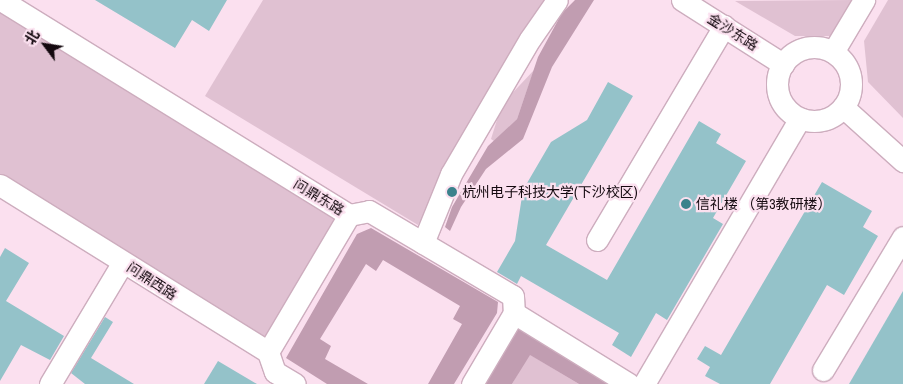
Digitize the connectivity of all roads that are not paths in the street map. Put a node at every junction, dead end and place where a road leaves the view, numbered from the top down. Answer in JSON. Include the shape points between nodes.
{"nodes":[{"id":1,"x":557,"y":0,"type":"edge"},
{"id":2,"x":682,"y":0,"type":"edge"},
{"id":3,"x":864,"y":0,"type":"edge"},
{"id":4,"x":0,"y":1,"type":"edge"},
{"id":5,"x":724,"y":26,"type":"junction"},
{"id":6,"x":833,"y":52,"type":"junction"},
{"id":7,"x":783,"y":64,"type":"junction"},
{"id":8,"x":843,"y":107,"type":"junction"},
{"id":9,"x":800,"y":118,"type":"junction"},
{"id":10,"x":903,"y":161,"type":"edge"},
{"id":11,"x":0,"y":185,"type":"edge"},
{"id":12,"x":349,"y":216,"type":"junction"},
{"id":13,"x":903,"y":237,"type":"edge"},
{"id":14,"x":597,"y":240,"type":"dead end"},
{"id":15,"x":423,"y":243,"type":"junction"},
{"id":16,"x":123,"y":262,"type":"junction"},
{"id":17,"x":514,"y":313,"type":"junction"},
{"id":18,"x":268,"y":352,"type":"junction"},
{"id":19,"x":823,"y":370,"type":"dead end"},
{"id":20,"x":50,"y":384,"type":"edge"},
{"id":21,"x":295,"y":384,"type":"edge"},
{"id":22,"x":472,"y":384,"type":"edge"},
{"id":23,"x":629,"y":384,"type":"edge"},
{"id":24,"x":644,"y":384,"type":"edge"}],
"edges":[{"from":1,"to":15,"type":"street","via":[[530,38],[451,174]]},
{"from":2,"to":5,"type":"street","name":"金沙东路"},
{"from":3,"to":6,"type":"street"},
{"from":4,"to":12,"type":"street","name":"问鼎东路"},
{"from":5,"to":7,"type":"street","name":"金沙东路"},
{"from":5,"to":14,"type":"street"},
{"from":6,"to":7,"type":"street","via":[[809,47],[797,51]]},
{"from":6,"to":8,"type":"street","via":[[843,60],[851,84]]},
{"from":7,"to":9,"type":"street","via":[[777,80],[778,92],[790,112]]},
{"from":8,"to":9,"type":"street","via":[[823,120]]},
{"from":8,"to":10,"type":"street"},
{"from":9,"to":24,"type":"street"},
{"from":11,"to":16,"type":"street","name":"问鼎西路"},
{"from":12,"to":15,"type":"street","name":"问鼎东路","via":[[369,211]]},
{"from":12,"to":18,"type":"street"},
{"from":13,"to":19,"type":"street"},
{"from":15,"to":17,"type":"street","name":"问鼎东路","via":[[513,296]]},
{"from":16,"to":18,"type":"street","name":"问鼎西路"},
{"from":16,"to":20,"type":"street"},
{"from":17,"to":22,"type":"street"},
{"from":17,"to":23,"type":"street"},
{"from":18,"to":21,"type":"street","via":[[275,372]]}]}
